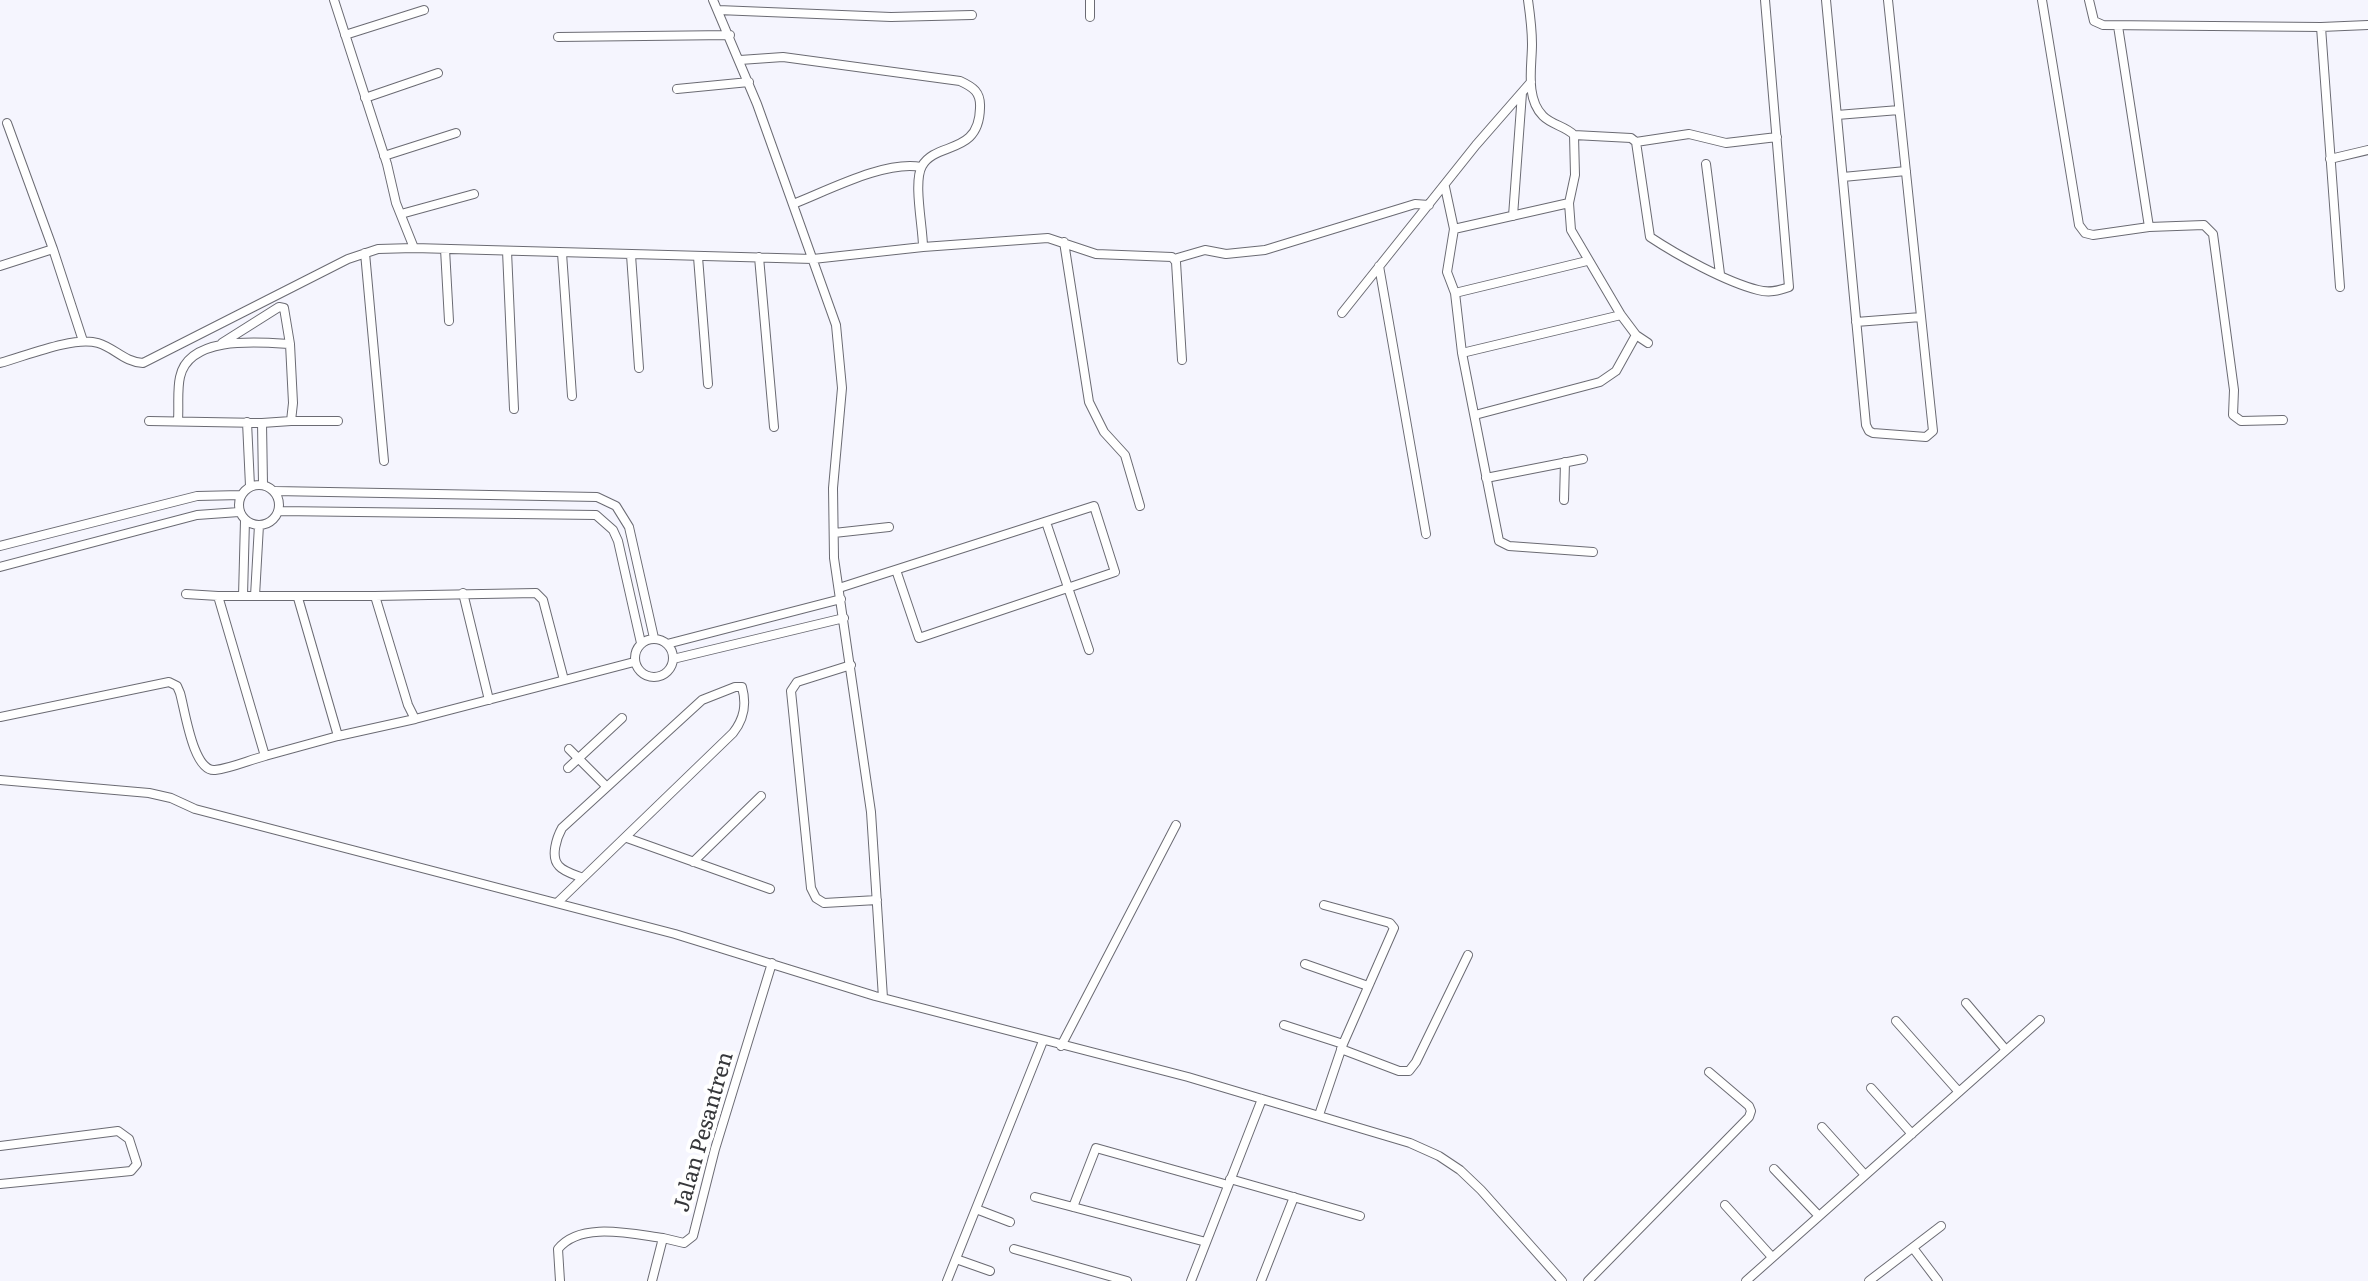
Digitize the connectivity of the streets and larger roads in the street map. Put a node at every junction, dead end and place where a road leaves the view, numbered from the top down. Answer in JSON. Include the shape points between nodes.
{"nodes":[{"id":1,"x":334,"y":0,"type":"edge"},
{"id":2,"x":713,"y":0,"type":"edge"},
{"id":3,"x":1090,"y":0,"type":"edge"},
{"id":4,"x":1528,"y":0,"type":"edge"},
{"id":5,"x":1765,"y":0,"type":"edge"},
{"id":6,"x":1826,"y":0,"type":"edge"},
{"id":7,"x":1888,"y":0,"type":"edge"},
{"id":8,"x":2042,"y":0,"type":"edge"},
{"id":9,"x":2089,"y":0,"type":"edge"},
{"id":10,"x":424,"y":10,"type":"dead end"},
{"id":11,"x":718,"y":10,"type":"junction"},
{"id":12,"x":972,"y":15,"type":"dead end"},
{"id":13,"x":1090,"y":17,"type":"dead end"},
{"id":14,"x":2368,"y":25,"type":"edge"},
{"id":15,"x":2118,"y":26,"type":"junction"},
{"id":16,"x":2321,"y":27,"type":"junction"},
{"id":17,"x":345,"y":35,"type":"junction"},
{"id":18,"x":730,"y":35,"type":"junction"},
{"id":19,"x":558,"y":37,"type":"dead end"},
{"id":20,"x":740,"y":60,"type":"junction"},
{"id":21,"x":438,"y":73,"type":"dead end"},
{"id":22,"x":749,"y":82,"type":"junction"},
{"id":23,"x":1531,"y":82,"type":"junction"},
{"id":24,"x":677,"y":89,"type":"dead end"},
{"id":25,"x":1522,"y":93,"type":"junction"},
{"id":26,"x":365,"y":98,"type":"junction"},
{"id":27,"x":1899,"y":110,"type":"junction"},
{"id":28,"x":1837,"y":115,"type":"junction"},
{"id":29,"x":7,"y":123,"type":"dead end"},
{"id":30,"x":456,"y":133,"type":"dead end"},
{"id":31,"x":1574,"y":135,"type":"junction"},
{"id":32,"x":1777,"y":137,"type":"junction"},
{"id":33,"x":1636,"y":142,"type":"junction"},
{"id":34,"x":2368,"y":150,"type":"edge"},
{"id":35,"x":384,"y":156,"type":"junction"},
{"id":36,"x":2330,"y":159,"type":"junction"},
{"id":37,"x":1706,"y":164,"type":"dead end"},
{"id":38,"x":921,"y":167,"type":"junction"},
{"id":39,"x":1906,"y":171,"type":"junction"},
{"id":40,"x":1843,"y":177,"type":"junction"},
{"id":41,"x":1445,"y":187,"type":"junction"},
{"id":42,"x":474,"y":194,"type":"dead end"},
{"id":43,"x":1569,"y":203,"type":"junction"},
{"id":44,"x":793,"y":204,"type":"junction"},
{"id":45,"x":1429,"y":205,"type":"junction"},
{"id":46,"x":401,"y":214,"type":"junction"},
{"id":47,"x":1513,"y":216,"type":"junction"},
{"id":48,"x":2149,"y":227,"type":"junction"},
{"id":49,"x":1454,"y":229,"type":"junction"},
{"id":50,"x":1064,"y":242,"type":"junction"},
{"id":51,"x":923,"y":247,"type":"junction"},
{"id":52,"x":414,"y":248,"type":"junction"},
{"id":53,"x":53,"y":249,"type":"junction"},
{"id":54,"x":445,"y":249,"type":"junction"},
{"id":55,"x":507,"y":251,"type":"junction"},
{"id":56,"x":365,"y":253,"type":"junction"},
{"id":57,"x":562,"y":253,"type":"junction"},
{"id":58,"x":631,"y":255,"type":"junction"},
{"id":59,"x":698,"y":257,"type":"junction"},
{"id":60,"x":759,"y":257,"type":"junction"},
{"id":61,"x":813,"y":259,"type":"junction"},
{"id":62,"x":1174,"y":259,"type":"junction"},
{"id":63,"x":1587,"y":261,"type":"junction"},
{"id":64,"x":0,"y":266,"type":"edge"},
{"id":65,"x":1379,"y":266,"type":"junction"},
{"id":66,"x":1720,"y":274,"type":"junction"},
{"id":67,"x":2340,"y":287,"type":"dead end"},
{"id":68,"x":1455,"y":293,"type":"junction"},
{"id":69,"x":1342,"y":313,"type":"dead end"},
{"id":70,"x":1621,"y":315,"type":"junction"},
{"id":71,"x":1921,"y":317,"type":"junction"},
{"id":72,"x":449,"y":321,"type":"dead end"},
{"id":73,"x":1856,"y":322,"type":"junction"},
{"id":74,"x":1636,"y":335,"type":"junction"},
{"id":75,"x":83,"y":341,"type":"junction"},
{"id":76,"x":1648,"y":343,"type":"dead end"},
{"id":77,"x":221,"y":344,"type":"junction"},
{"id":78,"x":290,"y":344,"type":"junction"},
{"id":79,"x":1462,"y":353,"type":"junction"},
{"id":80,"x":1182,"y":360,"type":"dead end"},
{"id":81,"x":0,"y":363,"type":"edge"},
{"id":82,"x":639,"y":368,"type":"dead end"},
{"id":83,"x":708,"y":384,"type":"dead end"},
{"id":84,"x":572,"y":396,"type":"dead end"},
{"id":85,"x":514,"y":409,"type":"dead end"},
{"id":86,"x":1475,"y":415,"type":"junction"},
{"id":87,"x":178,"y":420,"type":"junction"},
{"id":88,"x":2283,"y":420,"type":"dead end"},
{"id":89,"x":149,"y":421,"type":"dead end"},
{"id":90,"x":291,"y":421,"type":"junction"},
{"id":91,"x":338,"y":421,"type":"dead end"},
{"id":92,"x":247,"y":422,"type":"junction"},
{"id":93,"x":262,"y":423,"type":"junction"},
{"id":94,"x":774,"y":427,"type":"dead end"},
{"id":95,"x":1583,"y":459,"type":"dead end"},
{"id":96,"x":384,"y":461,"type":"dead end"},
{"id":97,"x":1565,"y":462,"type":"junction"},
{"id":98,"x":1486,"y":478,"type":"junction"},
{"id":99,"x":263,"y":484,"type":"junction"},
{"id":100,"x":250,"y":486,"type":"junction"},
{"id":101,"x":275,"y":491,"type":"junction"},
{"id":102,"x":241,"y":495,"type":"junction"},
{"id":103,"x":1564,"y":500,"type":"dead end"},
{"id":104,"x":1140,"y":506,"type":"dead end"},
{"id":105,"x":279,"y":511,"type":"junction"},
{"id":106,"x":239,"y":512,"type":"junction"},
{"id":107,"x":245,"y":520,"type":"junction"},
{"id":108,"x":1046,"y":522,"type":"junction"},
{"id":109,"x":259,"y":525,"type":"junction"},
{"id":110,"x":889,"y":527,"type":"dead end"},
{"id":111,"x":834,"y":533,"type":"junction"},
{"id":112,"x":1426,"y":534,"type":"dead end"},
{"id":113,"x":0,"y":546,"type":"edge"},
{"id":114,"x":1593,"y":552,"type":"dead end"},
{"id":115,"x":0,"y":567,"type":"edge"},
{"id":116,"x":896,"y":570,"type":"junction"},
{"id":117,"x":639,"y":571,"type":"junction"},
{"id":118,"x":625,"y":574,"type":"junction"},
{"id":119,"x":839,"y":588,"type":"junction"},
{"id":120,"x":1068,"y":588,"type":"junction"},
{"id":121,"x":463,"y":593,"type":"junction"},
{"id":122,"x":186,"y":594,"type":"dead end"},
{"id":123,"x":218,"y":596,"type":"junction"},
{"id":124,"x":243,"y":596,"type":"junction"},
{"id":125,"x":255,"y":596,"type":"junction"},
{"id":126,"x":375,"y":596,"type":"junction"},
{"id":127,"x":298,"y":598,"type":"junction"},
{"id":128,"x":841,"y":599,"type":"junction"},
{"id":129,"x":844,"y":618,"type":"junction"},
{"id":130,"x":741,"y":625,"type":"junction"},
{"id":131,"x":654,"y":638,"type":"junction"},
{"id":132,"x":746,"y":642,"type":"junction"},
{"id":133,"x":641,"y":643,"type":"junction"},
{"id":134,"x":667,"y":644,"type":"junction"},
{"id":135,"x":1089,"y":650,"type":"dead end"},
{"id":136,"x":673,"y":659,"type":"junction"},
{"id":137,"x":634,"y":662,"type":"junction"},
{"id":138,"x":851,"y":665,"type":"junction"},
{"id":139,"x":564,"y":680,"type":"junction"},
{"id":140,"x":489,"y":700,"type":"junction"},
{"id":141,"x":0,"y":717,"type":"edge"},
{"id":142,"x":622,"y":718,"type":"dead end"},
{"id":143,"x":415,"y":719,"type":"junction"},
{"id":144,"x":338,"y":736,"type":"junction"},
{"id":145,"x":569,"y":749,"type":"dead end"},
{"id":146,"x":265,"y":756,"type":"junction"},
{"id":147,"x":578,"y":758,"type":"junction"},
{"id":148,"x":568,"y":768,"type":"dead end"},
{"id":149,"x":0,"y":780,"type":"edge"},
{"id":150,"x":607,"y":787,"type":"junction"},
{"id":151,"x":761,"y":796,"type":"dead end"},
{"id":152,"x":1176,"y":825,"type":"dead end"},
{"id":153,"x":627,"y":838,"type":"junction"},
{"id":154,"x":693,"y":862,"type":"junction"},
{"id":155,"x":583,"y":878,"type":"junction"},
{"id":156,"x":770,"y":889,"type":"dead end"},
{"id":157,"x":877,"y":900,"type":"junction"},
{"id":158,"x":557,"y":903,"type":"junction"},
{"id":159,"x":1324,"y":905,"type":"dead end"},
{"id":160,"x":1468,"y":955,"type":"dead end"},
{"id":161,"x":772,"y":963,"type":"junction"},
{"id":162,"x":1305,"y":964,"type":"dead end"},
{"id":163,"x":1368,"y":986,"type":"junction"},
{"id":164,"x":883,"y":998,"type":"junction"},
{"id":165,"x":1966,"y":1003,"type":"dead end"},
{"id":166,"x":2040,"y":1020,"type":"dead end"},
{"id":167,"x":1896,"y":1021,"type":"dead end"},
{"id":168,"x":1284,"y":1025,"type":"dead end"},
{"id":169,"x":1043,"y":1041,"type":"junction"},
{"id":170,"x":1061,"y":1046,"type":"junction"},
{"id":171,"x":1342,"y":1046,"type":"junction"},
{"id":172,"x":2006,"y":1050,"type":"junction"},
{"id":173,"x":1709,"y":1072,"type":"dead end"},
{"id":174,"x":1871,"y":1088,"type":"dead end"},
{"id":175,"x":1959,"y":1092,"type":"junction"},
{"id":176,"x":1262,"y":1099,"type":"junction"},
{"id":177,"x":1319,"y":1115,"type":"junction"},
{"id":178,"x":1822,"y":1127,"type":"dead end"},
{"id":179,"x":1912,"y":1134,"type":"junction"},
{"id":180,"x":0,"y":1146,"type":"edge"},
{"id":181,"x":1774,"y":1169,"type":"dead end"},
{"id":182,"x":1865,"y":1175,"type":"junction"},
{"id":183,"x":1229,"y":1182,"type":"junction"},
{"id":184,"x":0,"y":1184,"type":"edge"},
{"id":185,"x":1035,"y":1197,"type":"dead end"},
{"id":186,"x":1294,"y":1197,"type":"junction"},
{"id":187,"x":1725,"y":1205,"type":"dead end"},
{"id":188,"x":1073,"y":1207,"type":"junction"},
{"id":189,"x":976,"y":1209,"type":"junction"},
{"id":190,"x":1360,"y":1216,"type":"dead end"},
{"id":191,"x":1819,"y":1216,"type":"junction"},
{"id":192,"x":1010,"y":1222,"type":"dead end"},
{"id":193,"x":1941,"y":1226,"type":"dead end"},
{"id":194,"x":663,"y":1238,"type":"junction"},
{"id":195,"x":1206,"y":1242,"type":"junction"},
{"id":196,"x":1913,"y":1248,"type":"junction"},
{"id":197,"x":1014,"y":1249,"type":"dead end"},
{"id":198,"x":1772,"y":1257,"type":"junction"},
{"id":199,"x":956,"y":1259,"type":"junction"},
{"id":200,"x":990,"y":1271,"type":"dead end"},
{"id":201,"x":560,"y":1281,"type":"edge"},
{"id":202,"x":652,"y":1281,"type":"edge"},
{"id":203,"x":947,"y":1281,"type":"edge"},
{"id":204,"x":1127,"y":1281,"type":"edge"},
{"id":205,"x":1191,"y":1281,"type":"edge"},
{"id":206,"x":1261,"y":1281,"type":"edge"},
{"id":207,"x":1562,"y":1281,"type":"edge"},
{"id":208,"x":1588,"y":1281,"type":"edge"},
{"id":209,"x":1746,"y":1281,"type":"edge"},
{"id":210,"x":1869,"y":1281,"type":"edge"},
{"id":211,"x":1938,"y":1281,"type":"edge"}],
"edges":[{"from":1,"to":17,"type":"street"},
{"from":2,"to":11,"type":"street"},
{"from":3,"to":13,"type":"street"},
{"from":4,"to":23,"type":"street"},
{"from":5,"to":32,"type":"street"},
{"from":6,"to":28,"type":"street"},
{"from":7,"to":27,"type":"street"},
{"from":8,"to":48,"type":"street","via":[[2079,225],[2093,235]]},
{"from":9,"to":15,"type":"street","via":[[2094,21]]},
{"from":10,"to":17,"type":"street"},
{"from":11,"to":12,"type":"street"},
{"from":11,"to":18,"type":"street"},
{"from":14,"to":16,"type":"street"},
{"from":15,"to":16,"type":"street"},
{"from":15,"to":48,"type":"street"},
{"from":16,"to":36,"type":"street"},
{"from":17,"to":26,"type":"street"},
{"from":18,"to":19,"type":"street"},
{"from":18,"to":20,"type":"street"},
{"from":20,"to":22,"type":"street"},
{"from":20,"to":38,"type":"street","via":[[783,57],[960,81],[973,88],[980,108],[977,129]]},
{"from":21,"to":26,"type":"street"},
{"from":22,"to":24,"type":"street"},
{"from":22,"to":44,"type":"street"},
{"from":23,"to":25,"type":"street"},
{"from":23,"to":31,"type":"street","via":[[1544,117]]},
{"from":25,"to":41,"type":"street"},
{"from":25,"to":47,"type":"street"},
{"from":26,"to":35,"type":"street"},
{"from":27,"to":28,"type":"street"},
{"from":27,"to":39,"type":"street"},
{"from":28,"to":40,"type":"street"},
{"from":29,"to":53,"type":"street"},
{"from":30,"to":35,"type":"street"},
{"from":31,"to":33,"type":"street"},
{"from":31,"to":43,"type":"street"},
{"from":32,"to":33,"type":"street","via":[[1726,143],[1689,134]]},
{"from":32,"to":66,"type":"street","via":[[1789,287],[1758,290]]},
{"from":33,"to":66,"type":"street","via":[[1650,237]]},
{"from":34,"to":36,"type":"street"},
{"from":35,"to":46,"type":"street"},
{"from":36,"to":67,"type":"street"},
{"from":37,"to":66,"type":"street"},
{"from":38,"to":44,"type":"street","via":[[892,169]]},
{"from":38,"to":51,"type":"street"},
{"from":39,"to":40,"type":"street"},
{"from":39,"to":71,"type":"street"},
{"from":40,"to":73,"type":"street"},
{"from":41,"to":45,"type":"street"},
{"from":41,"to":49,"type":"street"},
{"from":42,"to":46,"type":"street"},
{"from":43,"to":47,"type":"street"},
{"from":43,"to":63,"type":"street","via":[[1571,230]]},
{"from":44,"to":61,"type":"street"},
{"from":45,"to":62,"type":"street","via":[[1415,204],[1265,250],[1205,250]]},
{"from":45,"to":65,"type":"street"},
{"from":46,"to":52,"type":"street"},
{"from":47,"to":49,"type":"street"},
{"from":48,"to":88,"type":"street","via":[[2204,225],[2213,234],[2233,415],[2241,421]]},
{"from":49,"to":68,"type":"street","via":[[1447,272]]},
{"from":50,"to":51,"type":"street","via":[[1048,238]]},
{"from":50,"to":62,"type":"street","via":[[1096,254]]},
{"from":50,"to":104,"type":"street","via":[[1089,402],[1104,432],[1125,455]]},
{"from":51,"to":61,"type":"street"},
{"from":52,"to":54,"type":"street"},
{"from":52,"to":56,"type":"street"},
{"from":53,"to":64,"type":"street"},
{"from":53,"to":75,"type":"street"},
{"from":54,"to":55,"type":"street"},
{"from":54,"to":72,"type":"street"},
{"from":55,"to":57,"type":"street"},
{"from":55,"to":85,"type":"street"},
{"from":56,"to":75,"type":"street","via":[[143,363]]},
{"from":56,"to":96,"type":"street"},
{"from":57,"to":58,"type":"street"},
{"from":57,"to":84,"type":"street"},
{"from":58,"to":59,"type":"street"},
{"from":58,"to":82,"type":"street"},
{"from":59,"to":60,"type":"street"},
{"from":59,"to":83,"type":"street"},
{"from":60,"to":61,"type":"street"},
{"from":60,"to":94,"type":"street"},
{"from":61,"to":111,"type":"street","via":[[836,325],[840,357]]},
{"from":62,"to":80,"type":"street"},
{"from":63,"to":68,"type":"street"},
{"from":63,"to":70,"type":"street"},
{"from":65,"to":69,"type":"street"},
{"from":65,"to":112,"type":"street"},
{"from":68,"to":79,"type":"street"},
{"from":70,"to":74,"type":"street"},
{"from":70,"to":79,"type":"street"},
{"from":71,"to":73,"type":"street"},
{"from":71,"to":73,"type":"street","via":[[1933,431],[1926,437],[1869,431]]},
{"from":74,"to":76,"type":"street"},
{"from":74,"to":86,"type":"street","via":[[1616,371],[1600,382]]},
{"from":75,"to":81,"type":"street"},
{"from":77,"to":78,"type":"street"},
{"from":77,"to":78,"type":"street","via":[[279,307],[288,318]]},
{"from":77,"to":87,"type":"street","via":[[194,357],[180,375]]},
{"from":78,"to":90,"type":"street"},
{"from":79,"to":86,"type":"street"},
{"from":86,"to":98,"type":"street"},
{"from":87,"to":89,"type":"street"},
{"from":87,"to":92,"type":"street"},
{"from":90,"to":91,"type":"street"},
{"from":90,"to":93,"type":"street"},
{"from":92,"to":93,"type":"street"},
{"from":92,"to":100,"type":"street"},
{"from":93,"to":99,"type":"street"},
{"from":95,"to":97,"type":"street"},
{"from":97,"to":98,"type":"street"},
{"from":97,"to":103,"type":"street"},
{"from":98,"to":114,"type":"street","via":[[1499,541]]},
{"from":99,"to":100,"type":"street"},
{"from":99,"to":101,"type":"street"},
{"from":100,"to":102,"type":"street"},
{"from":101,"to":105,"type":"street"},
{"from":101,"to":117,"type":"street","via":[[597,497],[616,506],[629,527]]},
{"from":102,"to":106,"type":"street"},
{"from":102,"to":113,"type":"street","via":[[197,496]]},
{"from":105,"to":109,"type":"street"},
{"from":105,"to":118,"type":"street","via":[[596,515],[613,530]]},
{"from":106,"to":107,"type":"street"},
{"from":106,"to":115,"type":"street","via":[[197,515]]},
{"from":107,"to":109,"type":"street"},
{"from":107,"to":124,"type":"street"},
{"from":108,"to":116,"type":"street"},
{"from":108,"to":120,"type":"street"},
{"from":108,"to":120,"type":"street","via":[[1094,506],[1115,572]]},
{"from":109,"to":125,"type":"street"},
{"from":110,"to":111,"type":"street"},
{"from":111,"to":119,"type":"street"},
{"from":116,"to":119,"type":"street"},
{"from":116,"to":120,"type":"street","via":[[919,638]]},
{"from":117,"to":118,"type":"street"},
{"from":117,"to":131,"type":"street"},
{"from":118,"to":133,"type":"street"},
{"from":119,"to":128,"type":"street"},
{"from":120,"to":135,"type":"street"},
{"from":121,"to":126,"type":"street"},
{"from":121,"to":139,"type":"street","via":[[540,596]]},
{"from":121,"to":140,"type":"street"},
{"from":122,"to":123,"type":"street"},
{"from":123,"to":124,"type":"street"},
{"from":123,"to":146,"type":"street"},
{"from":124,"to":125,"type":"street"},
{"from":125,"to":127,"type":"street"},
{"from":126,"to":127,"type":"street"},
{"from":126,"to":143,"type":"street"},
{"from":127,"to":144,"type":"street"},
{"from":128,"to":129,"type":"street"},
{"from":128,"to":130,"type":"street"},
{"from":129,"to":132,"type":"street"},
{"from":129,"to":138,"type":"street"},
{"from":130,"to":132,"type":"street"},
{"from":130,"to":134,"type":"street"},
{"from":131,"to":133,"type":"street"},
{"from":131,"to":134,"type":"street"},
{"from":132,"to":136,"type":"street"},
{"from":133,"to":137,"type":"street"},
{"from":134,"to":136,"type":"street"},
{"from":136,"to":137,"type":"street","via":[[667,672],[655,677],[642,674]]},
{"from":137,"to":139,"type":"street"},
{"from":138,"to":157,"type":"street"},
{"from":138,"to":157,"type":"street","via":[[797,682],[791,691],[811,888],[824,903]]},
{"from":139,"to":140,"type":"street"},
{"from":140,"to":143,"type":"street"},
{"from":141,"to":146,"type":"street","via":[[169,682],[180,693],[197,757],[205,768]]},
{"from":142,"to":147,"type":"street"},
{"from":143,"to":144,"type":"street"},
{"from":144,"to":146,"type":"street"},
{"from":145,"to":147,"type":"street"},
{"from":147,"to":148,"type":"street"},
{"from":147,"to":150,"type":"street"},
{"from":149,"to":158,"type":"street","via":[[149,793]]},
{"from":150,"to":153,"type":"street","via":[[702,700],[735,687],[743,689],[742,722]]},
{"from":150,"to":155,"type":"street","via":[[558,836],[559,866]]},
{"from":151,"to":154,"type":"street"},
{"from":152,"to":170,"type":"street"},
{"from":153,"to":154,"type":"street"},
{"from":153,"to":155,"type":"street"},
{"from":154,"to":156,"type":"street"},
{"from":155,"to":158,"type":"street"},
{"from":157,"to":164,"type":"street"},
{"from":158,"to":161,"type":"street"},
{"from":159,"to":163,"type":"street","via":[[1394,928]]},
{"from":160,"to":171,"type":"street","via":[[1409,1071]]},
{"from":161,"to":164,"type":"street"},
{"from":161,"to":194,"type":"street","name":"Jalan Pesantren","via":[[693,1236],[684,1243]]},
{"from":162,"to":163,"type":"street"},
{"from":163,"to":171,"type":"street"},
{"from":164,"to":169,"type":"street"},
{"from":165,"to":172,"type":"street"},
{"from":166,"to":172,"type":"street"},
{"from":167,"to":175,"type":"street"},
{"from":168,"to":171,"type":"street"},
{"from":169,"to":170,"type":"street"},
{"from":169,"to":189,"type":"street"},
{"from":170,"to":176,"type":"street"},
{"from":171,"to":177,"type":"street"},
{"from":172,"to":175,"type":"street"},
{"from":173,"to":208,"type":"street","via":[[1749,1106],[1749,1117]]},
{"from":174,"to":179,"type":"street"},
{"from":175,"to":179,"type":"street"},
{"from":176,"to":177,"type":"street"},
{"from":176,"to":183,"type":"street"},
{"from":177,"to":207,"type":"street","via":[[1410,1143],[1460,1170]]},
{"from":178,"to":182,"type":"street"},
{"from":179,"to":182,"type":"street"},
{"from":180,"to":184,"type":"street","via":[[118,1131],[129,1139],[137,1164],[131,1171]]},
{"from":181,"to":191,"type":"street"},
{"from":182,"to":191,"type":"street"},
{"from":183,"to":186,"type":"street"},
{"from":183,"to":188,"type":"street","via":[[1096,1148]]},
{"from":183,"to":195,"type":"street"},
{"from":185,"to":188,"type":"street"},
{"from":186,"to":190,"type":"street"},
{"from":186,"to":206,"type":"street"},
{"from":187,"to":198,"type":"street"},
{"from":188,"to":195,"type":"street"},
{"from":189,"to":192,"type":"street"},
{"from":189,"to":199,"type":"street"},
{"from":191,"to":198,"type":"street"},
{"from":193,"to":196,"type":"street"},
{"from":194,"to":201,"type":"street","via":[[602,1229],[570,1240],[558,1249]]},
{"from":194,"to":202,"type":"street","name":"Jalan Pesantren"},
{"from":195,"to":205,"type":"street"},
{"from":196,"to":210,"type":"street"},
{"from":196,"to":211,"type":"street"},
{"from":197,"to":204,"type":"street"},
{"from":198,"to":209,"type":"street"},
{"from":199,"to":200,"type":"street"},
{"from":199,"to":203,"type":"street"}]}
